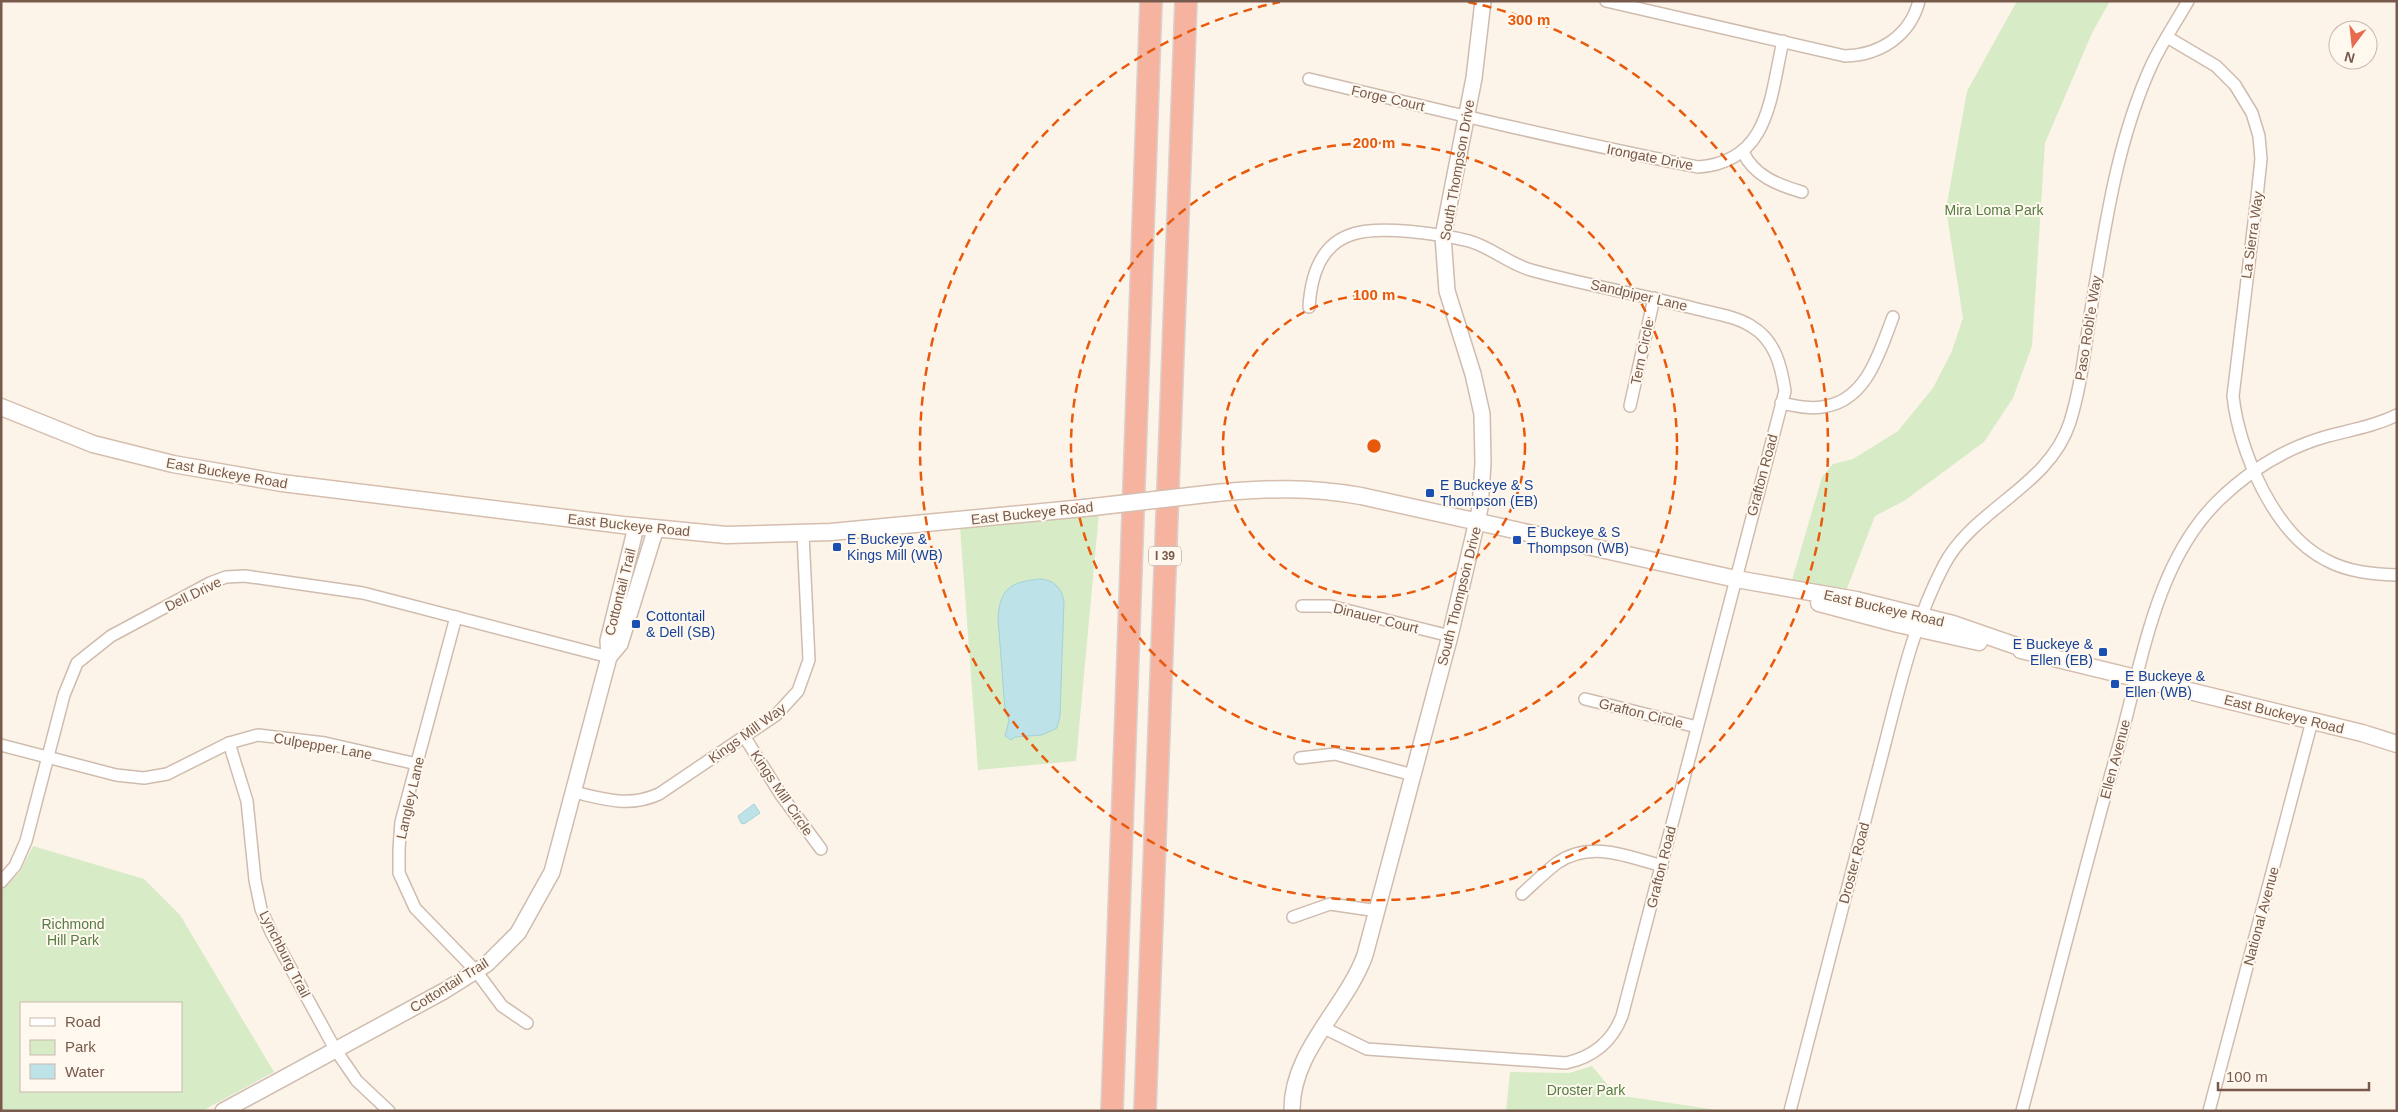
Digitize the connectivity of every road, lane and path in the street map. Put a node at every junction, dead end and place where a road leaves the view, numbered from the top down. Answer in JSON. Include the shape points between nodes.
{"nodes":[{"id":1,"x":1151,"y":1,"type":"edge"},
{"id":2,"x":1186,"y":1,"type":"edge"},
{"id":3,"x":1483,"y":1,"type":"edge"},
{"id":4,"x":1606,"y":1,"type":"edge"},
{"id":5,"x":1919,"y":1,"type":"edge"},
{"id":6,"x":2188,"y":1,"type":"edge"},
{"id":7,"x":1633,"y":4,"type":"edge"},
{"id":8,"x":2167,"y":37,"type":"junction"},
{"id":9,"x":1783,"y":41,"type":"junction"},
{"id":10,"x":1309,"y":79,"type":"dead end"},
{"id":11,"x":1466,"y":116,"type":"junction"},
{"id":12,"x":1743,"y":152,"type":"junction"},
{"id":13,"x":1802,"y":192,"type":"dead end"},
{"id":14,"x":1443,"y":236,"type":"junction"},
{"id":15,"x":1654,"y":298,"type":"junction"},
{"id":16,"x":1309,"y":307,"type":"dead end"},
{"id":17,"x":1893,"y":317,"type":"dead end"},
{"id":18,"x":1781,"y":403,"type":"junction"},
{"id":19,"x":1630,"y":406,"type":"dead end"},
{"id":20,"x":1,"y":407,"type":"edge"},
{"id":21,"x":2397,"y":415,"type":"edge"},
{"id":22,"x":2254,"y":471,"type":"junction"},
{"id":23,"x":1478,"y":517,"type":"junction"},
{"id":24,"x":636,"y":527,"type":"junction"},
{"id":25,"x":656,"y":528,"type":"junction"},
{"id":26,"x":803,"y":534,"type":"junction"},
{"id":27,"x":2397,"y":575,"type":"edge"},
{"id":28,"x":1736,"y":579,"type":"junction"},
{"id":29,"x":1302,"y":606,"type":"dead end"},
{"id":30,"x":456,"y":617,"type":"junction"},
{"id":31,"x":1919,"y":622,"type":"junction"},
{"id":32,"x":1450,"y":636,"type":"junction"},
{"id":33,"x":609,"y":657,"type":"junction"},
{"id":34,"x":2136,"y":677,"type":"junction"},
{"id":35,"x":1586,"y":698,"type":"dead end"},
{"id":36,"x":2312,"y":721,"type":"junction"},
{"id":37,"x":1697,"y":727,"type":"junction"},
{"id":38,"x":2362,"y":733,"type":"junction"},
{"id":39,"x":744,"y":736,"type":"junction"},
{"id":40,"x":2397,"y":738,"type":"edge"},
{"id":41,"x":229,"y":743,"type":"junction"},
{"id":42,"x":2397,"y":744,"type":"edge"},
{"id":43,"x":1,"y":745,"type":"edge"},
{"id":44,"x":48,"y":757,"type":"junction"},
{"id":45,"x":1300,"y":758,"type":"dead end"},
{"id":46,"x":417,"y":764,"type":"junction"},
{"id":47,"x":1414,"y":775,"type":"junction"},
{"id":48,"x":573,"y":792,"type":"junction"},
{"id":49,"x":821,"y":850,"type":"dead end"},
{"id":50,"x":1662,"y":866,"type":"junction"},
{"id":51,"x":1,"y":882,"type":"edge"},
{"id":52,"x":1522,"y":894,"type":"dead end"},
{"id":53,"x":1378,"y":911,"type":"junction"},
{"id":54,"x":1293,"y":917,"type":"dead end"},
{"id":55,"x":476,"y":972,"type":"junction"},
{"id":56,"x":527,"y":1023,"type":"dead end"},
{"id":57,"x":1324,"y":1028,"type":"junction"},
{"id":58,"x":335,"y":1049,"type":"junction"},
{"id":59,"x":223,"y":1111,"type":"edge"},
{"id":60,"x":389,"y":1111,"type":"edge"},
{"id":61,"x":1112,"y":1111,"type":"edge"},
{"id":62,"x":1145,"y":1111,"type":"edge"},
{"id":63,"x":1292,"y":1111,"type":"edge"},
{"id":64,"x":1790,"y":1111,"type":"edge"},
{"id":65,"x":2022,"y":1111,"type":"edge"},
{"id":66,"x":2209,"y":1111,"type":"edge"}],
"edges":[{"from":1,"to":61,"type":"highway","number":"I 39"},
{"from":2,"to":62,"type":"highway","number":"I 39"},
{"from":3,"to":11,"type":"street","name":"South Thompson Drive"},
{"from":4,"to":7,"type":"street"},
{"from":5,"to":9,"type":"street","via":[[1916,15],[1894,40],[1863,56],[1845,56]]},
{"from":6,"to":8,"type":"street","name":"Paso Robl'e Way"},
{"from":7,"to":9,"type":"street"},
{"from":8,"to":22,"type":"street","name":"La Sierra Way","via":[[2216,66],[2235,85],[2252,113],[2259,136],[2261,160],[2233,396],[2235,420]]},
{"from":8,"to":31,"type":"street","name":"Paso Robl'e Way","via":[[2136,104],[2121,150],[2078,390],[2069,424],[2056,449],[2035,476],[1973,528],[1951,553]]},
{"from":9,"to":12,"type":"street","name":"Irongate Drive","via":[[1764,123]]},
{"from":10,"to":11,"type":"street","name":"Forge Court"},
{"from":11,"to":12,"type":"street","name":"Irongate Drive","via":[[1698,167],[1726,162]]},
{"from":11,"to":14,"type":"street","name":"South Thompson Drive"},
{"from":12,"to":13,"type":"street","via":[[1749,163],[1766,179]]},
{"from":14,"to":15,"type":"street","name":"Sandpiper Lane","via":[[1470,242],[1532,270]]},
{"from":14,"to":16,"type":"street","name":"Sandpiper Lane","via":[[1368,230],[1346,236],[1320,262],[1311,281]]},
{"from":14,"to":23,"type":"street","name":"South Thompson Drive","via":[[1447,291],[1482,414],[1483,462]]},
{"from":15,"to":18,"type":"street","name":"Sandpiper Lane","via":[[1728,317],[1762,334],[1781,364],[1784,391]]},
{"from":15,"to":19,"type":"street","name":"Tern Circle"},
{"from":17,"to":18,"type":"street","via":[[1872,368],[1854,392],[1827,406]]},
{"from":18,"to":28,"type":"street","name":"Grafton Road"},
{"from":20,"to":24,"type":"main road","name":"East Buckeye Road","via":[[93,444],[173,464],[282,483]]},
{"from":21,"to":22,"type":"street","name":"Ellen Avenue","via":[[2311,442],[2271,458]]},
{"from":22,"to":27,"type":"street","name":"La Sierra Way","via":[[2294,536],[2314,552],[2354,571]]},
{"from":22,"to":34,"type":"street","name":"Ellen Avenue","via":[[2219,500],[2186,541],[2167,580]]},
{"from":23,"to":26,"type":"main road","name":"East Buckeye Road","bridge":true,"via":[[1420,497],[1353,486],[1294,482],[1267,488],[1084,508]]},
{"from":23,"to":28,"type":"main road","name":"East Buckeye Road"},
{"from":23,"to":32,"type":"street","name":"South Thompson Drive"},
{"from":24,"to":25,"type":"main road","name":"East Buckeye Road"},
{"from":24,"to":33,"type":"street","name":"Cottontail Trail","via":[[608,642]]},
{"from":25,"to":26,"type":"main road","name":"East Buckeye Road","via":[[726,535]]},
{"from":25,"to":33,"type":"street","name":"Cottontail Trail","via":[[620,644]]},
{"from":26,"to":39,"type":"street","name":"Kings Mill Way","via":[[807,671],[798,691],[784,708]]},
{"from":28,"to":31,"type":"main road","name":"East Buckeye Road","via":[[1815,602]]},
{"from":28,"to":37,"type":"street","name":"Grafton Road"},
{"from":29,"to":32,"type":"street","name":"Dinauer Court","via":[[1330,606]]},
{"from":30,"to":33,"type":"street","name":"Dell Drive"},
{"from":30,"to":44,"type":"street","name":"Dell Drive","via":[[363,593],[246,576],[226,577],[110,636],[82,658],[71,674]]},
{"from":30,"to":46,"type":"street","name":"Langley Lane"},
{"from":31,"to":34,"type":"main road","name":"East Buckeye Road"},
{"from":31,"to":64,"type":"street","name":"Droster Road"},
{"from":32,"to":47,"type":"street","name":"South Thompson Drive"},
{"from":33,"to":48,"type":"street","name":"Cottontail Trail"},
{"from":34,"to":36,"type":"main road","name":"East Buckeye Road"},
{"from":34,"to":65,"type":"street","name":"Ellen Avenue"},
{"from":35,"to":37,"type":"street","name":"Grafton Circle"},
{"from":36,"to":38,"type":"main road","name":"East Buckeye Road"},
{"from":36,"to":66,"type":"street","name":"National Avenue"},
{"from":37,"to":50,"type":"street","name":"Grafton Road"},
{"from":38,"to":40,"type":"main road","name":"East Buckeye Road"},
{"from":38,"to":42,"type":"main road","name":"East Buckeye Road"},
{"from":39,"to":48,"type":"street","name":"Kings Mill Way","via":[[646,800],[617,802]]},
{"from":39,"to":49,"type":"street","name":"Kings Mill Circle"},
{"from":41,"to":44,"type":"street","name":"Culpepper Lane","via":[[167,774],[144,778],[116,775]]},
{"from":41,"to":46,"type":"street","name":"Culpepper Lane","via":[[258,735],[325,743]]},
{"from":41,"to":58,"type":"street","name":"Lynchburg Trail","via":[[247,801],[261,909]]},
{"from":43,"to":44,"type":"street","name":"Culpepper Lane"},
{"from":44,"to":51,"type":"street","name":"Dell Drive","via":[[26,841],[15,866]]},
{"from":45,"to":47,"type":"street","via":[[1336,754]]},
{"from":46,"to":55,"type":"street","name":"Langley Lane","via":[[401,822],[399,872],[415,908]]},
{"from":47,"to":53,"type":"street","name":"South Thompson Drive"},
{"from":48,"to":55,"type":"street","name":"Cottontail Trail","via":[[545,888],[518,933]]},
{"from":50,"to":52,"type":"street","via":[[1612,852],[1581,852],[1557,864]]},
{"from":50,"to":57,"type":"street","name":"Grafton Road","via":[[1618,1025],[1608,1041],[1584,1059],[1566,1063],[1368,1049]]},
{"from":53,"to":54,"type":"street","via":[[1330,904]]},
{"from":53,"to":57,"type":"street","name":"South Thompson Drive","via":[[1358,976]]},
{"from":55,"to":56,"type":"street","name":"Langley Lane","via":[[502,1006]]},
{"from":55,"to":58,"type":"street","name":"Cottontail Trail"},
{"from":57,"to":63,"type":"street","name":"South Thompson Drive","via":[[1297,1075]]},
{"from":58,"to":59,"type":"street","name":"Cottontail Trail"},
{"from":58,"to":60,"type":"street","name":"Lynchburg Trail","via":[[357,1081]]}]}
